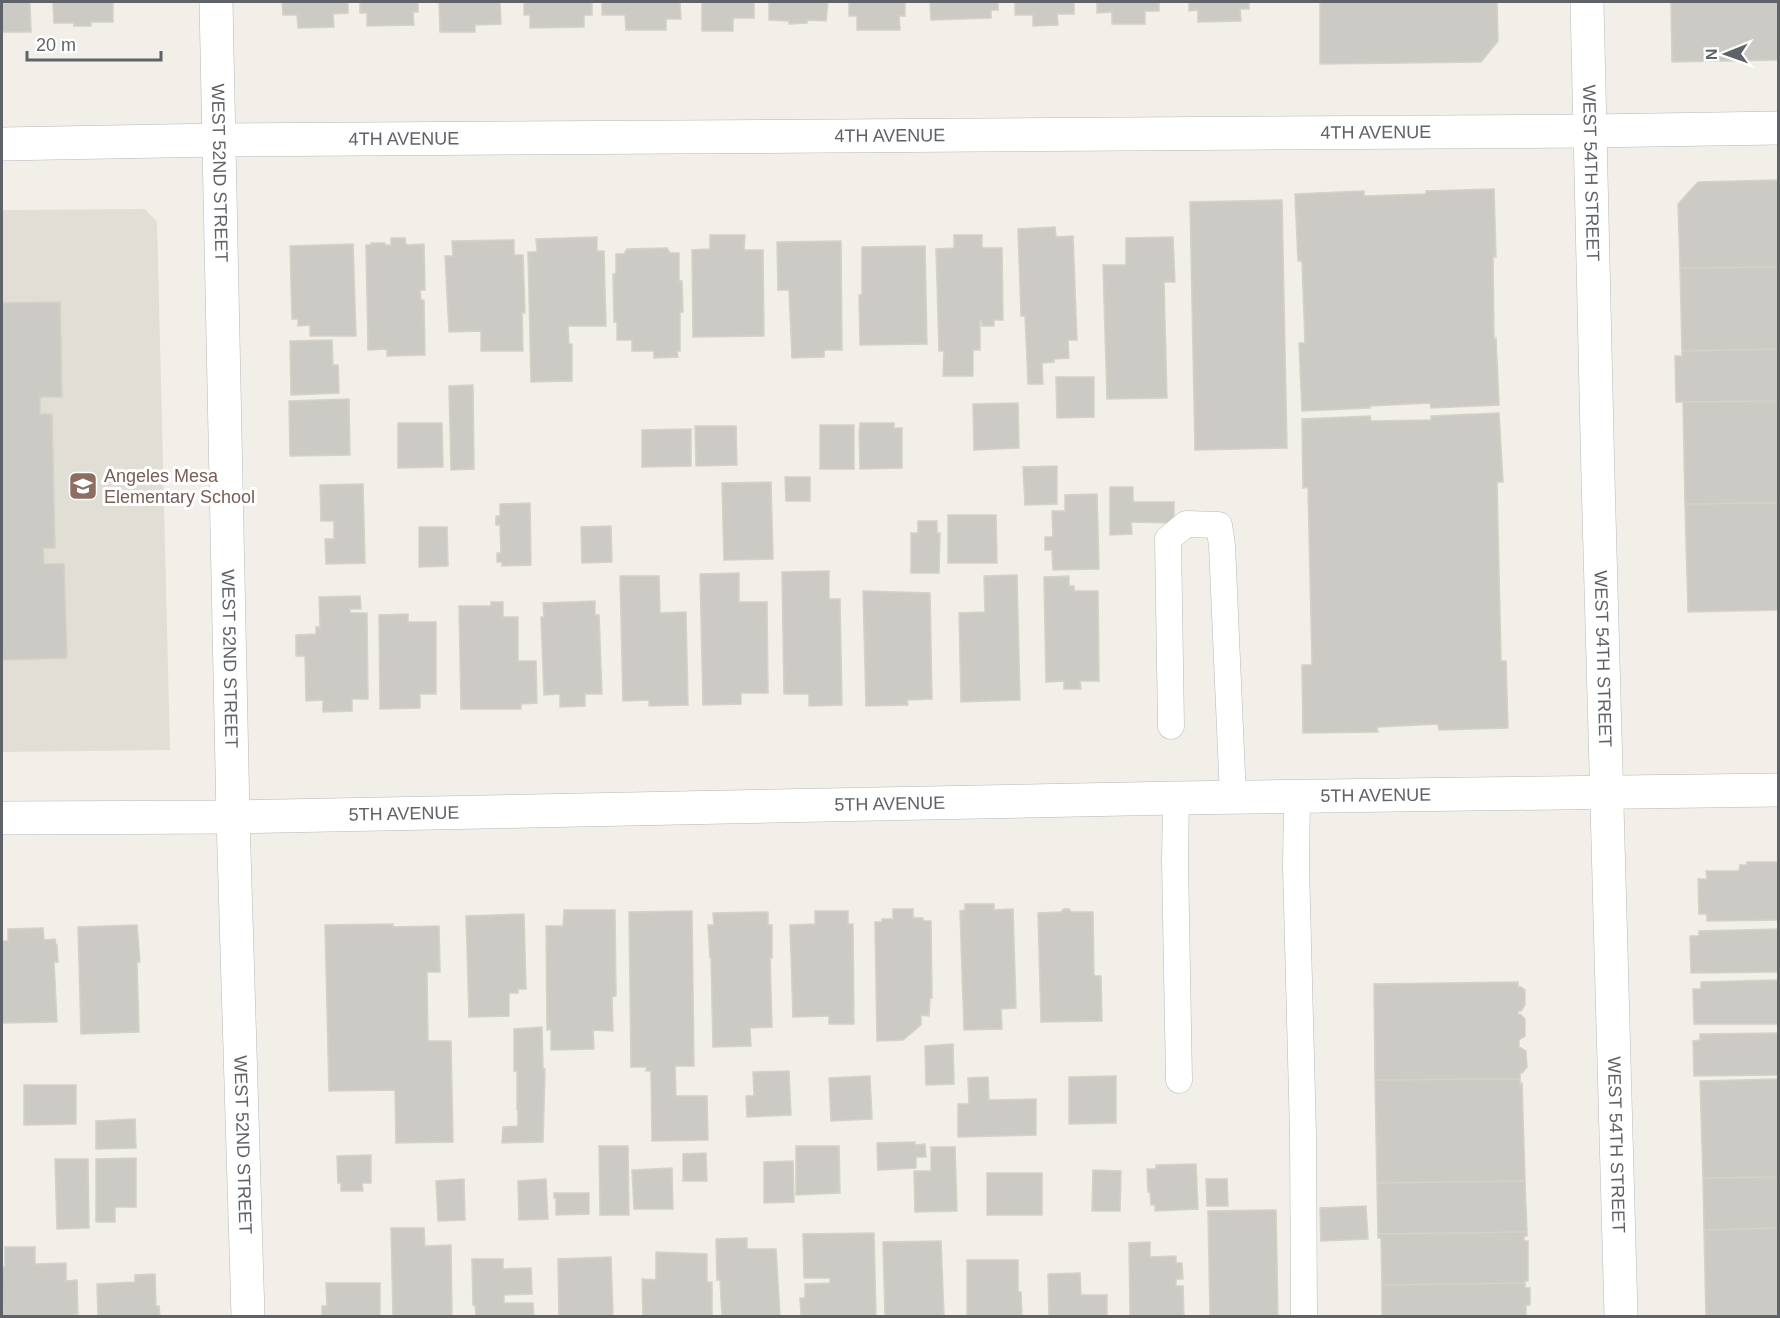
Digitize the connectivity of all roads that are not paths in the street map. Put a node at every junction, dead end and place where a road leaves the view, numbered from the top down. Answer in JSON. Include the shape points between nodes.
{"nodes":[{"id":1,"x":216,"y":2,"type":"edge"},
{"id":2,"x":1587,"y":2,"type":"edge"},
{"id":3,"x":1779,"y":128,"type":"edge"},
{"id":4,"x":1590,"y":131,"type":"junction"},
{"id":5,"x":218,"y":140,"type":"junction"},
{"id":6,"x":2,"y":144,"type":"edge"},
{"id":7,"x":1171,"y":726,"type":"dead end"},
{"id":8,"x":1779,"y":790,"type":"edge"},
{"id":9,"x":1607,"y":792,"type":"junction"},
{"id":10,"x":1233,"y":797,"type":"junction"},
{"id":11,"x":1297,"y":797,"type":"junction"},
{"id":12,"x":1176,"y":798,"type":"junction"},
{"id":13,"x":233,"y":817,"type":"junction"},
{"id":14,"x":2,"y":818,"type":"edge"},
{"id":15,"x":1179,"y":1080,"type":"dead end"},
{"id":16,"x":248,"y":1317,"type":"edge"},
{"id":17,"x":1304,"y":1317,"type":"edge"},
{"id":18,"x":1621,"y":1317,"type":"edge"}],
"edges":[{"from":1,"to":5,"type":"street","name":"WEST 52ND STREET"},
{"from":2,"to":4,"type":"street","name":"WEST 54TH STREET"},
{"from":3,"to":4,"type":"street","name":"4TH AVENUE"},
{"from":4,"to":5,"type":"street","name":"4TH AVENUE"},
{"from":4,"to":9,"type":"street","name":"WEST 54TH STREET"},
{"from":5,"to":6,"type":"street","name":"4TH AVENUE"},
{"from":5,"to":13,"type":"street","name":"WEST 52ND STREET"},
{"from":7,"to":10,"type":"lane","via":[[1168,539],[1186,524],[1219,525]]},
{"from":8,"to":9,"type":"street","name":"5TH AVENUE"},
{"from":9,"to":11,"type":"street","name":"5TH AVENUE"},
{"from":9,"to":18,"type":"street","name":"WEST 54TH STREET"},
{"from":10,"to":11,"type":"street","name":"5TH AVENUE"},
{"from":10,"to":12,"type":"street","name":"5TH AVENUE"},
{"from":11,"to":17,"type":"lane"},
{"from":12,"to":13,"type":"street","name":"5TH AVENUE"},
{"from":12,"to":15,"type":"lane"},
{"from":13,"to":14,"type":"street","name":"5TH AVENUE"},
{"from":13,"to":16,"type":"street","name":"WEST 52ND STREET"}]}
